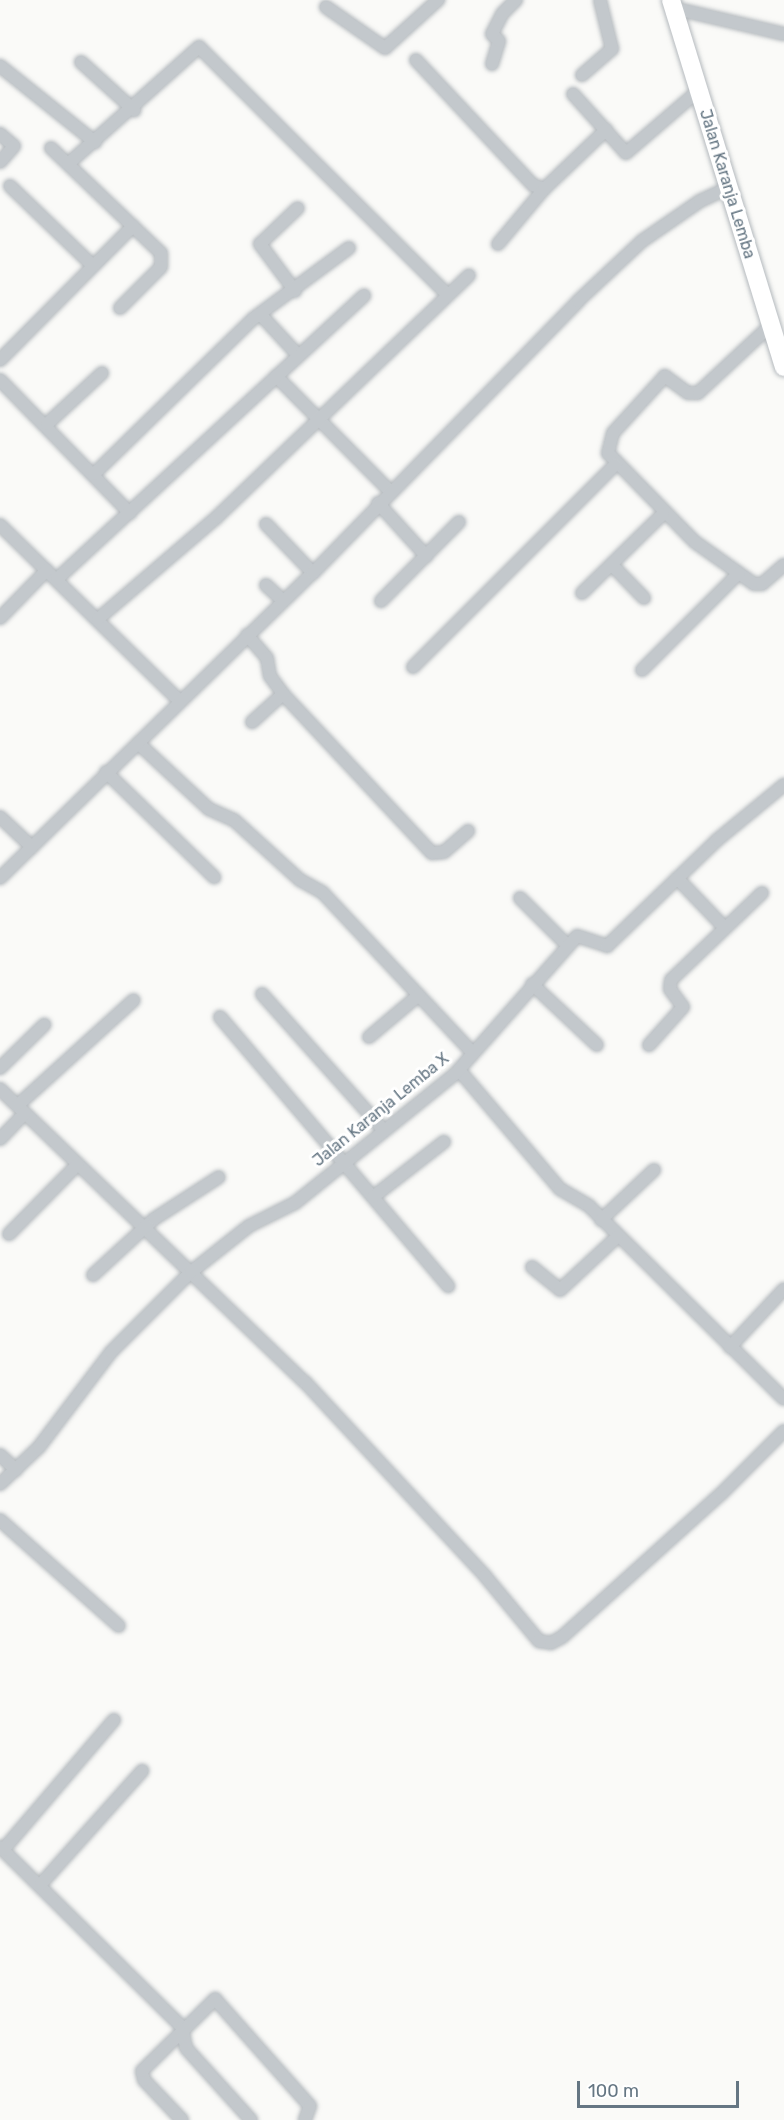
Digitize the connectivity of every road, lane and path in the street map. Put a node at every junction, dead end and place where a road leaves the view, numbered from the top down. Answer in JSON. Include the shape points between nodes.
{"nodes":[{"id":1,"x":438,"y":0,"type":"edge"},
{"id":2,"x":516,"y":0,"type":"edge"},
{"id":3,"x":600,"y":0,"type":"edge"},
{"id":4,"x":672,"y":4,"type":"edge"},
{"id":5,"x":326,"y":8,"type":"dead end"},
{"id":6,"x":784,"y":34,"type":"edge"},
{"id":7,"x":416,"y":60,"type":"dead end"},
{"id":8,"x":81,"y":62,"type":"dead end"},
{"id":9,"x":492,"y":64,"type":"dead end"},
{"id":10,"x":0,"y":66,"type":"edge"},
{"id":11,"x":582,"y":75,"type":"dead end"},
{"id":12,"x":698,"y":90,"type":"junction"},
{"id":13,"x":573,"y":94,"type":"dead end"},
{"id":14,"x":134,"y":110,"type":"junction"},
{"id":15,"x":606,"y":130,"type":"junction"},
{"id":16,"x":0,"y":134,"type":"edge"},
{"id":17,"x":95,"y":142,"type":"junction"},
{"id":18,"x":51,"y":148,"type":"dead end"},
{"id":19,"x":0,"y":162,"type":"edge"},
{"id":20,"x":68,"y":164,"type":"junction"},
{"id":21,"x":10,"y":186,"type":"dead end"},
{"id":22,"x":728,"y":188,"type":"junction"},
{"id":23,"x":544,"y":189,"type":"junction"},
{"id":24,"x":298,"y":207,"type":"dead end"},
{"id":25,"x":133,"y":225,"type":"junction"},
{"id":26,"x":498,"y":244,"type":"dead end"},
{"id":27,"x":349,"y":248,"type":"dead end"},
{"id":28,"x":93,"y":266,"type":"junction"},
{"id":29,"x":469,"y":274,"type":"dead end"},
{"id":30,"x":295,"y":291,"type":"junction"},
{"id":31,"x":364,"y":296,"type":"dead end"},
{"id":32,"x":448,"y":296,"type":"junction"},
{"id":33,"x":120,"y":308,"type":"dead end"},
{"id":34,"x":260,"y":314,"type":"junction"},
{"id":35,"x":771,"y":325,"type":"junction"},
{"id":36,"x":298,"y":355,"type":"junction"},
{"id":37,"x":0,"y":360,"type":"edge"},
{"id":38,"x":784,"y":367,"type":"edge"},
{"id":39,"x":102,"y":373,"type":"dead end"},
{"id":40,"x":276,"y":376,"type":"junction"},
{"id":41,"x":0,"y":380,"type":"edge"},
{"id":42,"x":318,"y":420,"type":"junction"},
{"id":43,"x":47,"y":424,"type":"junction"},
{"id":44,"x":615,"y":465,"type":"junction"},
{"id":45,"x":94,"y":474,"type":"junction"},
{"id":46,"x":390,"y":491,"type":"junction"},
{"id":47,"x":378,"y":503,"type":"junction"},
{"id":48,"x":130,"y":513,"type":"junction"},
{"id":49,"x":663,"y":514,"type":"junction"},
{"id":50,"x":459,"y":522,"type":"dead end"},
{"id":51,"x":266,"y":524,"type":"dead end"},
{"id":52,"x":0,"y":525,"type":"edge"},
{"id":53,"x":426,"y":556,"type":"junction"},
{"id":54,"x":612,"y":564,"type":"junction"},
{"id":55,"x":784,"y":565,"type":"edge"},
{"id":56,"x":313,"y":573,"type":"junction"},
{"id":57,"x":739,"y":573,"type":"junction"},
{"id":58,"x":52,"y":574,"type":"junction"},
{"id":59,"x":266,"y":585,"type":"dead end"},
{"id":60,"x":582,"y":593,"type":"dead end"},
{"id":61,"x":644,"y":598,"type":"dead end"},
{"id":62,"x":283,"y":601,"type":"junction"},
{"id":63,"x":381,"y":601,"type":"dead end"},
{"id":64,"x":0,"y":618,"type":"edge"},
{"id":65,"x":98,"y":619,"type":"junction"},
{"id":66,"x":247,"y":635,"type":"junction"},
{"id":67,"x":413,"y":667,"type":"dead end"},
{"id":68,"x":642,"y":670,"type":"dead end"},
{"id":69,"x":283,"y":694,"type":"junction"},
{"id":70,"x":179,"y":700,"type":"junction"},
{"id":71,"x":252,"y":722,"type":"dead end"},
{"id":72,"x":138,"y":743,"type":"junction"},
{"id":73,"x":106,"y":772,"type":"junction"},
{"id":74,"x":784,"y":786,"type":"edge"},
{"id":75,"x":0,"y":816,"type":"edge"},
{"id":76,"x":468,"y":831,"type":"dead end"},
{"id":77,"x":32,"y":846,"type":"junction"},
{"id":78,"x":214,"y":877,"type":"dead end"},
{"id":79,"x":0,"y":878,"type":"edge"},
{"id":80,"x":676,"y":878,"type":"junction"},
{"id":81,"x":762,"y":893,"type":"dead end"},
{"id":82,"x":520,"y":898,"type":"dead end"},
{"id":83,"x":725,"y":928,"type":"junction"},
{"id":84,"x":568,"y":946,"type":"junction"},
{"id":85,"x":532,"y":984,"type":"junction"},
{"id":86,"x":262,"y":994,"type":"dead end"},
{"id":87,"x":419,"y":995,"type":"junction"},
{"id":88,"x":134,"y":999,"type":"dead end"},
{"id":89,"x":220,"y":1017,"type":"dead end"},
{"id":90,"x":44,"y":1025,"type":"dead end"},
{"id":91,"x":369,"y":1037,"type":"dead end"},
{"id":92,"x":597,"y":1045,"type":"dead end"},
{"id":93,"x":649,"y":1045,"type":"dead end"},
{"id":94,"x":471,"y":1051,"type":"junction"},
{"id":95,"x":0,"y":1068,"type":"edge"},
{"id":96,"x":459,"y":1070,"type":"junction"},
{"id":97,"x":0,"y":1089,"type":"edge"},
{"id":98,"x":21,"y":1109,"type":"junction"},
{"id":99,"x":382,"y":1128,"type":"junction"},
{"id":100,"x":0,"y":1139,"type":"edge"},
{"id":101,"x":444,"y":1142,"type":"dead end"},
{"id":102,"x":342,"y":1161,"type":"junction"},
{"id":103,"x":77,"y":1166,"type":"junction"},
{"id":104,"x":654,"y":1170,"type":"dead end"},
{"id":105,"x":219,"y":1177,"type":"dead end"},
{"id":106,"x":373,"y":1197,"type":"junction"},
{"id":107,"x":601,"y":1220,"type":"junction"},
{"id":108,"x":145,"y":1227,"type":"junction"},
{"id":109,"x":9,"y":1234,"type":"dead end"},
{"id":110,"x":617,"y":1237,"type":"junction"},
{"id":111,"x":532,"y":1267,"type":"dead end"},
{"id":112,"x":190,"y":1272,"type":"junction"},
{"id":113,"x":93,"y":1275,"type":"dead end"},
{"id":114,"x":448,"y":1286,"type":"dead end"},
{"id":115,"x":784,"y":1289,"type":"edge"},
{"id":116,"x":730,"y":1347,"type":"junction"},
{"id":117,"x":784,"y":1399,"type":"edge"},
{"id":118,"x":784,"y":1431,"type":"edge"},
{"id":119,"x":0,"y":1455,"type":"edge"},
{"id":120,"x":16,"y":1470,"type":"junction"},
{"id":121,"x":0,"y":1484,"type":"edge"},
{"id":122,"x":0,"y":1520,"type":"edge"},
{"id":123,"x":119,"y":1626,"type":"dead end"},
{"id":124,"x":114,"y":1720,"type":"dead end"},
{"id":125,"x":142,"y":1771,"type":"dead end"},
{"id":126,"x":1,"y":1849,"type":"edge"},
{"id":127,"x":41,"y":1884,"type":"junction"},
{"id":128,"x":182,"y":2027,"type":"junction"},
{"id":129,"x":182,"y":2120,"type":"edge"},
{"id":130,"x":251,"y":2120,"type":"edge"},
{"id":131,"x":305,"y":2120,"type":"edge"}],
"edges":[{"from":1,"to":5,"type":"street","via":[[385,48]]},
{"from":2,"to":9,"type":"street","via":[[502,14],[492,34],[499,41]]},
{"from":3,"to":11,"type":"street","via":[[612,49]]},
{"from":4,"to":6,"type":"street"},
{"from":4,"to":12,"type":"main road","name":"Jalan Karanja Lemba"},
{"from":7,"to":23,"type":"street","via":[[533,185]]},
{"from":8,"to":14,"type":"street"},
{"from":10,"to":17,"type":"street"},
{"from":12,"to":15,"type":"street","via":[[627,153]]},
{"from":12,"to":22,"type":"main road","name":"Jalan Karanja Lemba"},
{"from":13,"to":15,"type":"street"},
{"from":14,"to":17,"type":"street"},
{"from":14,"to":32,"type":"street","via":[[200,47]]},
{"from":15,"to":23,"type":"street"},
{"from":16,"to":19,"type":"street","via":[[14,146]]},
{"from":17,"to":20,"type":"street"},
{"from":18,"to":20,"type":"street"},
{"from":20,"to":25,"type":"street"},
{"from":21,"to":28,"type":"street"},
{"from":22,"to":35,"type":"main road","name":"Jalan Karanja Lemba"},
{"from":22,"to":46,"type":"street","via":[[700,201],[642,241]]},
{"from":23,"to":26,"type":"street"},
{"from":24,"to":30,"type":"street","via":[[260,243]]},
{"from":25,"to":28,"type":"street"},
{"from":25,"to":33,"type":"street","via":[[161,254],[163,263]]},
{"from":27,"to":30,"type":"street"},
{"from":28,"to":37,"type":"street"},
{"from":29,"to":32,"type":"street"},
{"from":30,"to":34,"type":"street"},
{"from":31,"to":36,"type":"street"},
{"from":32,"to":42,"type":"street"},
{"from":34,"to":36,"type":"street"},
{"from":34,"to":45,"type":"street"},
{"from":35,"to":38,"type":"main road","name":"Jalan Karanja Lemba"},
{"from":35,"to":44,"type":"street","via":[[698,393],[688,393],[670,376],[659,381],[611,436],[608,453]]},
{"from":36,"to":40,"type":"street"},
{"from":39,"to":43,"type":"street"},
{"from":40,"to":42,"type":"street"},
{"from":40,"to":48,"type":"street"},
{"from":41,"to":43,"type":"street"},
{"from":42,"to":46,"type":"street"},
{"from":42,"to":65,"type":"street","via":[[217,517]]},
{"from":43,"to":45,"type":"street"},
{"from":44,"to":49,"type":"street"},
{"from":44,"to":67,"type":"street"},
{"from":45,"to":48,"type":"street"},
{"from":46,"to":47,"type":"street"},
{"from":47,"to":53,"type":"street"},
{"from":47,"to":56,"type":"street"},
{"from":48,"to":58,"type":"street"},
{"from":49,"to":54,"type":"street"},
{"from":49,"to":57,"type":"street"},
{"from":50,"to":53,"type":"street"},
{"from":51,"to":56,"type":"street"},
{"from":52,"to":58,"type":"street"},
{"from":53,"to":63,"type":"street"},
{"from":54,"to":60,"type":"street"},
{"from":54,"to":61,"type":"street"},
{"from":55,"to":57,"type":"street","via":[[759,586]]},
{"from":56,"to":62,"type":"street"},
{"from":57,"to":68,"type":"street"},
{"from":58,"to":64,"type":"street"},
{"from":58,"to":65,"type":"street"},
{"from":59,"to":62,"type":"street"},
{"from":62,"to":66,"type":"street"},
{"from":65,"to":70,"type":"street"},
{"from":66,"to":69,"type":"street","via":[[267,658],[270,676]]},
{"from":66,"to":70,"type":"street"},
{"from":69,"to":71,"type":"street"},
{"from":69,"to":76,"type":"street","via":[[432,853],[444,852]]},
{"from":70,"to":72,"type":"street"},
{"from":72,"to":73,"type":"street"},
{"from":72,"to":87,"type":"street","via":[[214,813],[234,820],[300,880],[323,893]]},
{"from":73,"to":77,"type":"street"},
{"from":73,"to":78,"type":"street"},
{"from":74,"to":80,"type":"street"},
{"from":75,"to":77,"type":"street"},
{"from":77,"to":79,"type":"street"},
{"from":80,"to":83,"type":"street"},
{"from":80,"to":84,"type":"street","via":[[607,946],[581,935]]},
{"from":81,"to":83,"type":"street"},
{"from":82,"to":84,"type":"street"},
{"from":83,"to":93,"type":"street","via":[[670,980],[670,989],[683,1007]]},
{"from":84,"to":85,"type":"street","name":"Jalan Karanja Lemba X"},
{"from":85,"to":92,"type":"street"},
{"from":85,"to":94,"type":"street","name":"Jalan Karanja Lemba X"},
{"from":86,"to":99,"type":"street"},
{"from":87,"to":91,"type":"street"},
{"from":87,"to":94,"type":"street"},
{"from":88,"to":98,"type":"street"},
{"from":89,"to":102,"type":"street"},
{"from":90,"to":95,"type":"street"},
{"from":94,"to":96,"type":"street","name":"Jalan Karanja Lemba X"},
{"from":96,"to":99,"type":"street","name":"Jalan Karanja Lemba X"},
{"from":96,"to":107,"type":"street","via":[[560,1189],[589,1206]]},
{"from":97,"to":98,"type":"street"},
{"from":98,"to":100,"type":"street"},
{"from":98,"to":103,"type":"street"},
{"from":99,"to":102,"type":"street","name":"Jalan Karanja Lemba X"},
{"from":101,"to":106,"type":"street"},
{"from":102,"to":106,"type":"street"},
{"from":102,"to":112,"type":"street","name":"Jalan Karanja Lemba X","via":[[295,1203],[249,1226]]},
{"from":103,"to":108,"type":"street"},
{"from":103,"to":109,"type":"street"},
{"from":104,"to":107,"type":"street"},
{"from":105,"to":108,"type":"street"},
{"from":106,"to":114,"type":"street"},
{"from":107,"to":110,"type":"street"},
{"from":108,"to":112,"type":"street"},
{"from":108,"to":113,"type":"street"},
{"from":110,"to":111,"type":"street","via":[[560,1290]]},
{"from":110,"to":116,"type":"street"},
{"from":112,"to":118,"type":"street","via":[[365,1444],[544,1644],[561,1637],[617,1588]]},
{"from":112,"to":120,"type":"street","name":"Jalan Karanja Lemba X","via":[[86,1380],[53,1429]]},
{"from":115,"to":116,"type":"street"},
{"from":116,"to":117,"type":"street"},
{"from":119,"to":120,"type":"street"},
{"from":120,"to":121,"type":"street","name":"Jalan Karanja Lemba X"},
{"from":122,"to":123,"type":"street"},
{"from":124,"to":126,"type":"street"},
{"from":125,"to":127,"type":"street"},
{"from":126,"to":127,"type":"street"},
{"from":127,"to":128,"type":"street"},
{"from":128,"to":129,"type":"street","via":[[142,2075]]},
{"from":128,"to":130,"type":"street","via":[[186,2049]]},
{"from":128,"to":131,"type":"street","via":[[218,2001],[310,2106]]}]}
